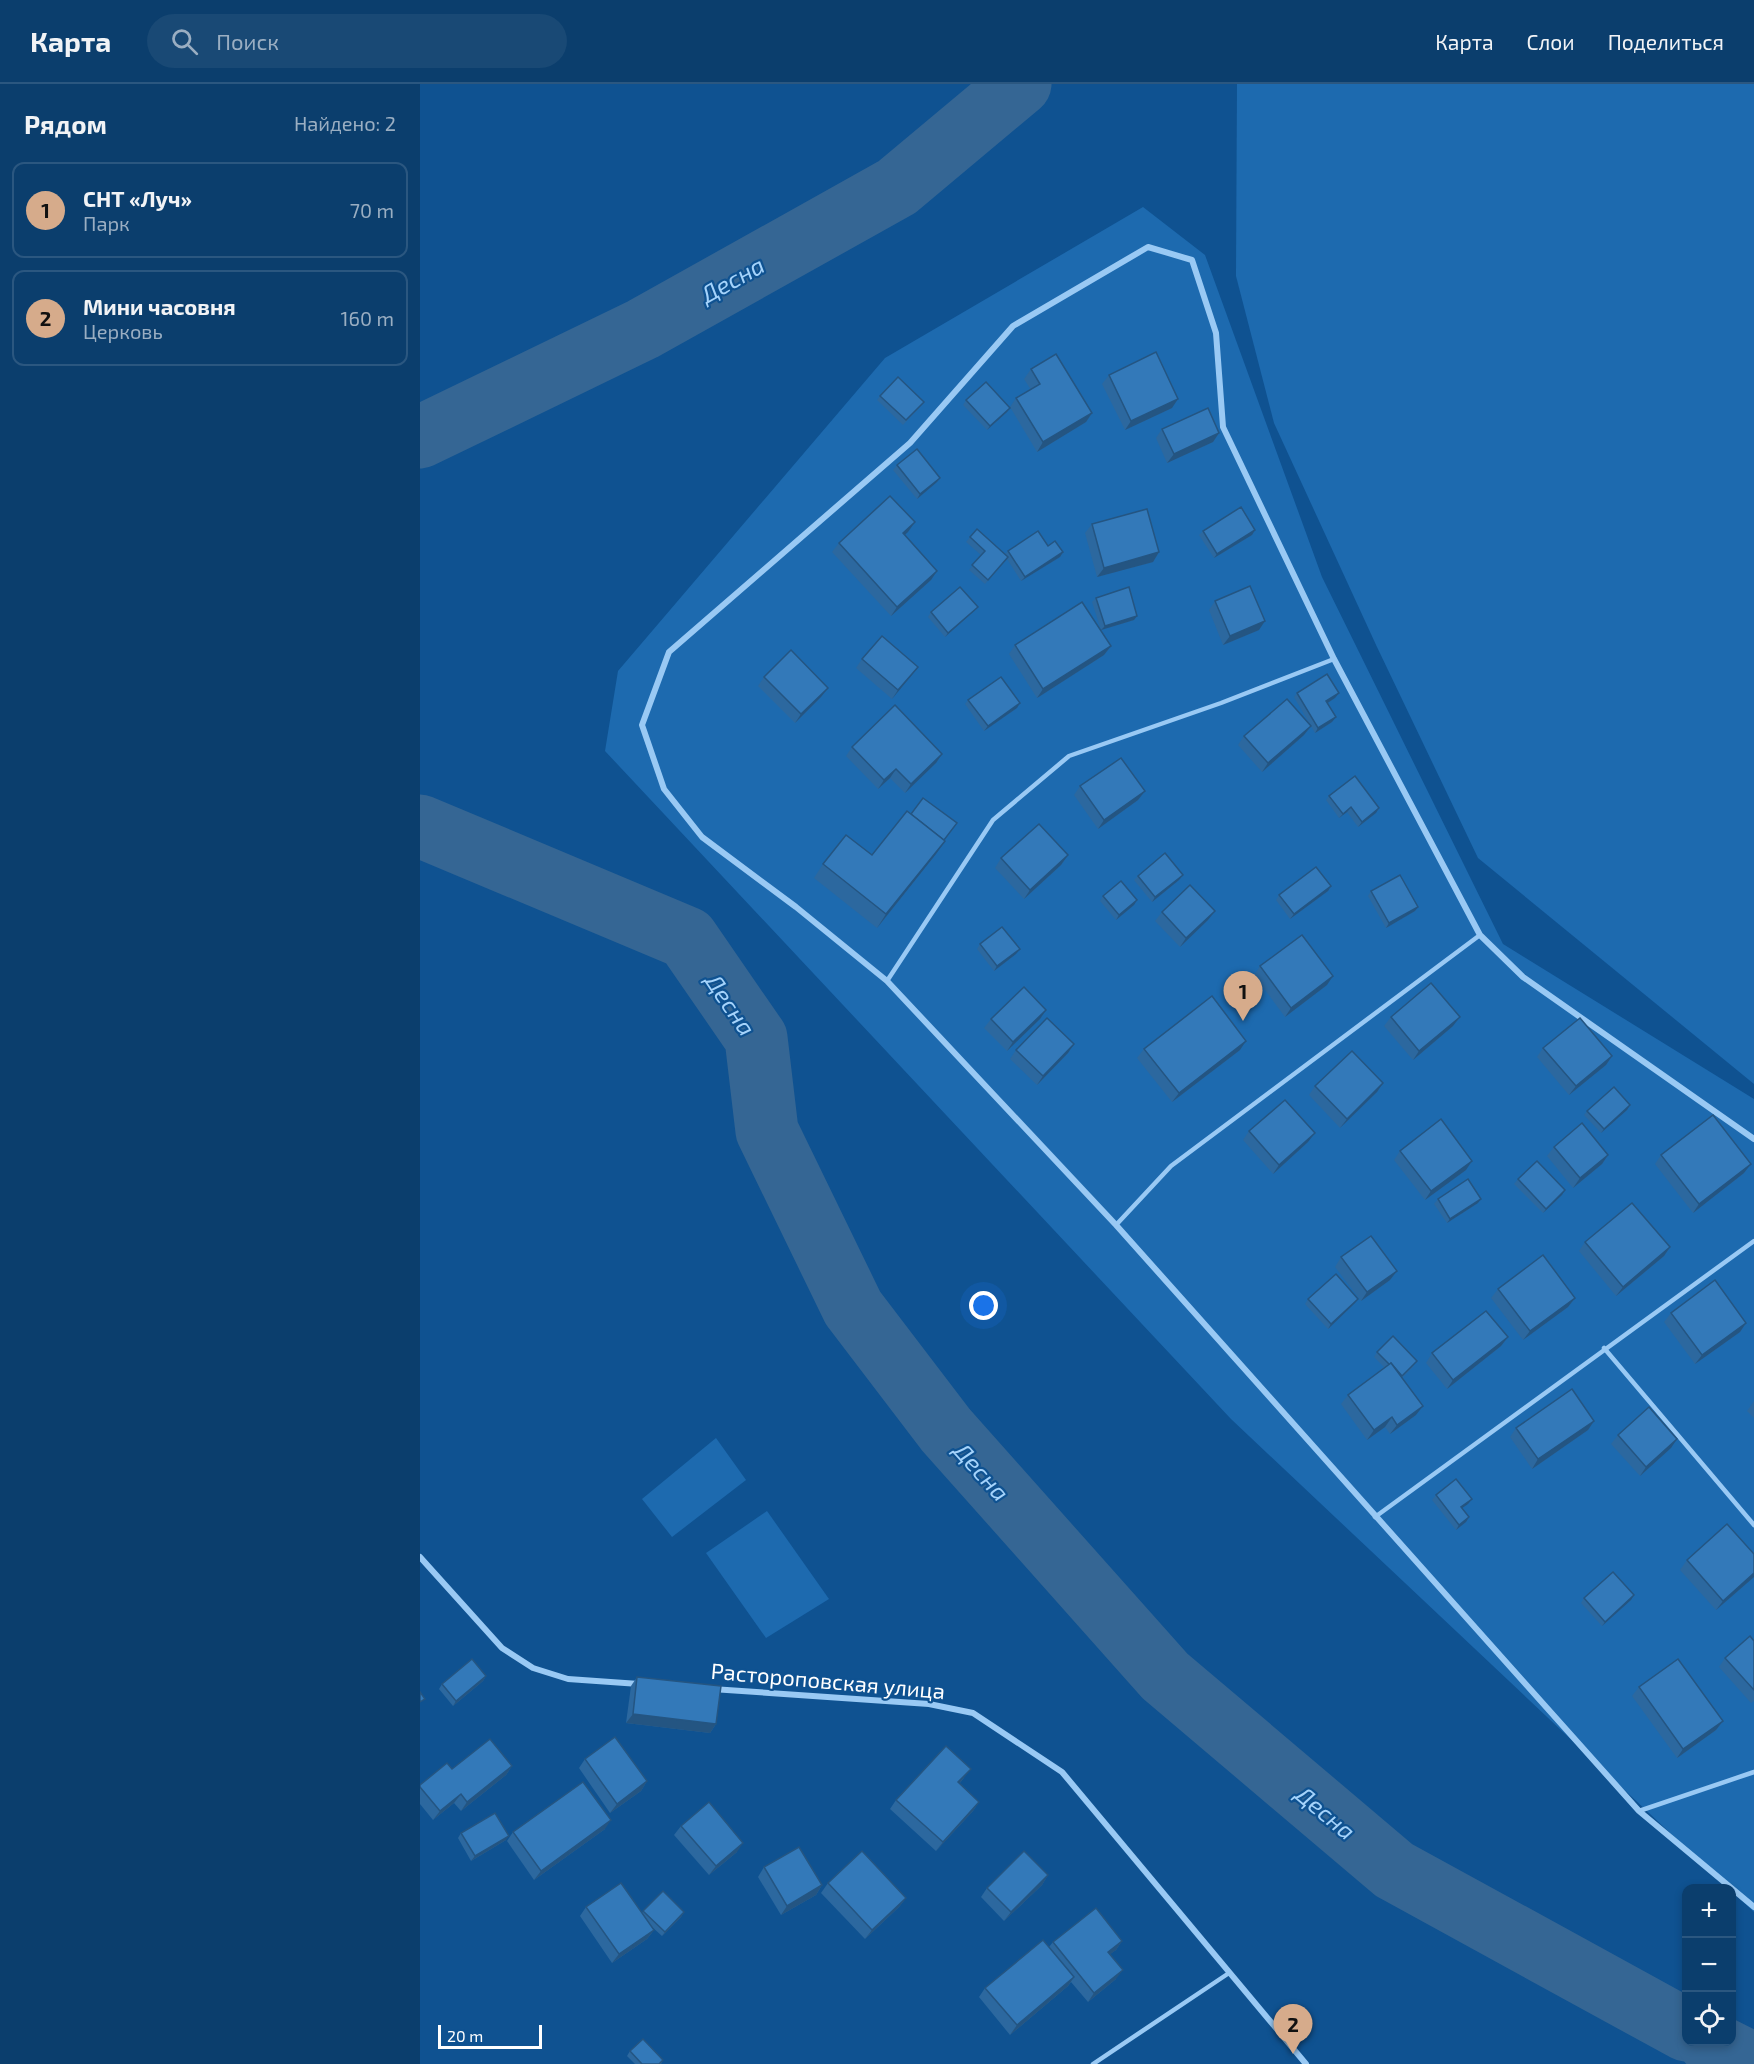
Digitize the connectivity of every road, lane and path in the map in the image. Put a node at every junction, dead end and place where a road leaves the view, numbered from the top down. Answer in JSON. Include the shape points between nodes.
{"nodes":[{"id":1,"x":1334,"y":659,"type":"junction"},
{"id":2,"x":1480,"y":935,"type":"junction"},
{"id":3,"x":886,"y":981,"type":"junction"},
{"id":4,"x":1754,"y":1139,"type":"edge"},
{"id":5,"x":1116,"y":1225,"type":"junction"},
{"id":6,"x":1754,"y":1241,"type":"edge"},
{"id":7,"x":1604,"y":1348,"type":"junction"},
{"id":8,"x":1375,"y":1516,"type":"junction"},
{"id":9,"x":1754,"y":1525,"type":"edge"},
{"id":10,"x":420,"y":1557,"type":"edge"},
{"id":11,"x":649,"y":1684,"type":"edge"},
{"id":12,"x":708,"y":1688,"type":"edge"},
{"id":13,"x":1754,"y":1772,"type":"edge"},
{"id":14,"x":1639,"y":1811,"type":"junction"},
{"id":15,"x":1754,"y":1907,"type":"edge"},
{"id":16,"x":1229,"y":1973,"type":"junction"},
{"id":17,"x":1093,"y":2064,"type":"edge"},
{"id":18,"x":1306,"y":2064,"type":"edge"}],
"edges":[{"from":1,"to":2,"type":"street"},
{"from":1,"to":3,"type":"lane","via":[[1070,756],[993,820]]},
{"from":1,"to":3,"type":"street","via":[[1223,427],[1216,333],[1192,260],[1148,247],[1013,326],[910,443],[669,652],[642,725],[664,789],[702,837]]},
{"from":2,"to":4,"type":"street","via":[[1522,977]]},
{"from":2,"to":5,"type":"lane","via":[[1171,1166]]},
{"from":3,"to":5,"type":"street"},
{"from":5,"to":8,"type":"street"},
{"from":6,"to":7,"type":"lane"},
{"from":7,"to":8,"type":"lane"},
{"from":7,"to":9,"type":"lane"},
{"from":8,"to":14,"type":"street"},
{"from":10,"to":11,"type":"street","via":[[502,1648],[533,1668],[568,1679]]},
{"from":12,"to":16,"type":"street","name":"Растороповская улица","via":[[929,1704],[973,1713],[1062,1772]]},
{"from":13,"to":14,"type":"lane"},
{"from":14,"to":15,"type":"street"},
{"from":16,"to":17,"type":"lane"},
{"from":16,"to":18,"type":"street","name":"Растороповская улица"}]}
